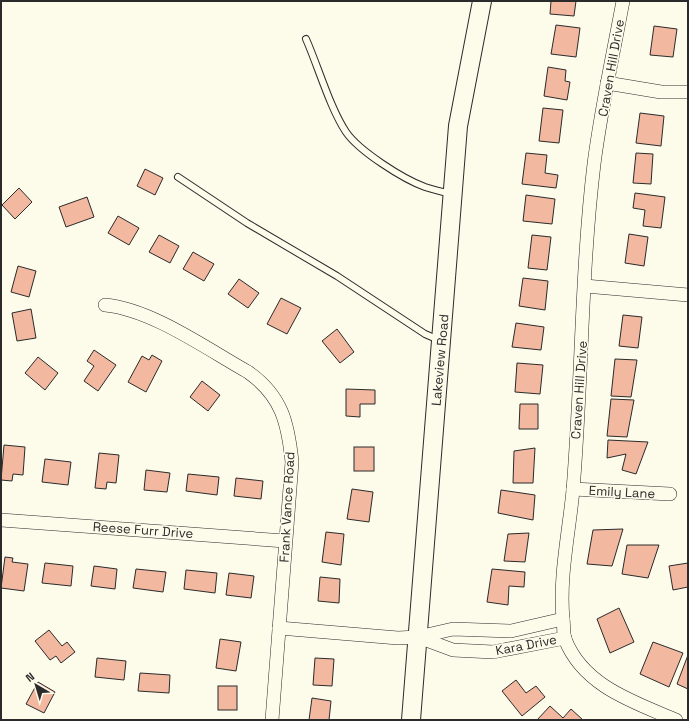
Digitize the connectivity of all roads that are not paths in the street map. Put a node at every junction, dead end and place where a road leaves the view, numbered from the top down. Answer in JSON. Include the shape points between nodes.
{"nodes":[{"id":1,"x":482,"y":1,"type":"edge"},
{"id":2,"x":623,"y":1,"type":"edge"},
{"id":3,"x":306,"y":39,"type":"dead end"},
{"id":4,"x":607,"y":83,"type":"junction"},
{"id":5,"x":688,"y":92,"type":"edge"},
{"id":6,"x":178,"y":177,"type":"dead end"},
{"id":7,"x":453,"y":194,"type":"junction"},
{"id":8,"x":585,"y":286,"type":"junction"},
{"id":9,"x":688,"y":295,"type":"edge"},
{"id":10,"x":105,"y":305,"type":"dead end"},
{"id":11,"x":442,"y":341,"type":"junction"},
{"id":12,"x":573,"y":489,"type":"junction"},
{"id":13,"x":670,"y":494,"type":"dead end"},
{"id":14,"x":1,"y":520,"type":"edge"},
{"id":15,"x":285,"y":541,"type":"junction"},
{"id":16,"x":563,"y":619,"type":"junction"},
{"id":17,"x":279,"y":628,"type":"junction"},
{"id":18,"x":418,"y":636,"type":"junction"},
{"id":19,"x":565,"y":638,"type":"junction"},
{"id":20,"x":272,"y":720,"type":"edge"},
{"id":21,"x":411,"y":720,"type":"edge"},
{"id":22,"x":676,"y":720,"type":"edge"}],
"edges":[{"from":1,"to":7,"type":"main road","name":"Lakeview Road","via":[[458,126]]},
{"from":2,"to":4,"type":"street","name":"Craven Hill Drive"},
{"from":3,"to":7,"type":"lane","via":[[334,109],[354,142],[368,154],[421,185]]},
{"from":4,"to":5,"type":"street","via":[[661,92]]},
{"from":4,"to":8,"type":"street","name":"Craven Hill Drive","via":[[594,164]]},
{"from":6,"to":11,"type":"lane","via":[[425,334]]},
{"from":7,"to":11,"type":"main road","name":"Lakeview Road"},
{"from":8,"to":9,"type":"street"},
{"from":8,"to":12,"type":"street","name":"Craven Hill Drive"},
{"from":10,"to":15,"type":"street","name":"Frank Vance Road","via":[[136,311],[173,330],[259,379],[277,400],[285,416],[292,462]]},
{"from":11,"to":18,"type":"main road","name":"Lakeview Road"},
{"from":12,"to":13,"type":"street","name":"Emily Lane"},
{"from":12,"to":16,"type":"street","name":"Craven Hill Drive","via":[[564,573]]},
{"from":14,"to":15,"type":"street","name":"Reese Furr Drive"},
{"from":15,"to":17,"type":"street","name":"Frank Vance Road"},
{"from":16,"to":18,"type":"street","name":"Kara Drive","via":[[511,631],[453,629]]},
{"from":16,"to":19,"type":"street","name":"Craven Hill Drive"},
{"from":17,"to":18,"type":"street","name":"Kara Drive","via":[[398,638]]},
{"from":17,"to":20,"type":"street","name":"Frank Vance Road"},
{"from":18,"to":19,"type":"street","name":"Kara Drive","via":[[453,650],[493,652]]},
{"from":18,"to":21,"type":"main road","name":"Lakeview Road"},
{"from":19,"to":22,"type":"street","name":"Craven Hill Drive","via":[[577,660],[603,685],[622,698]]}]}
